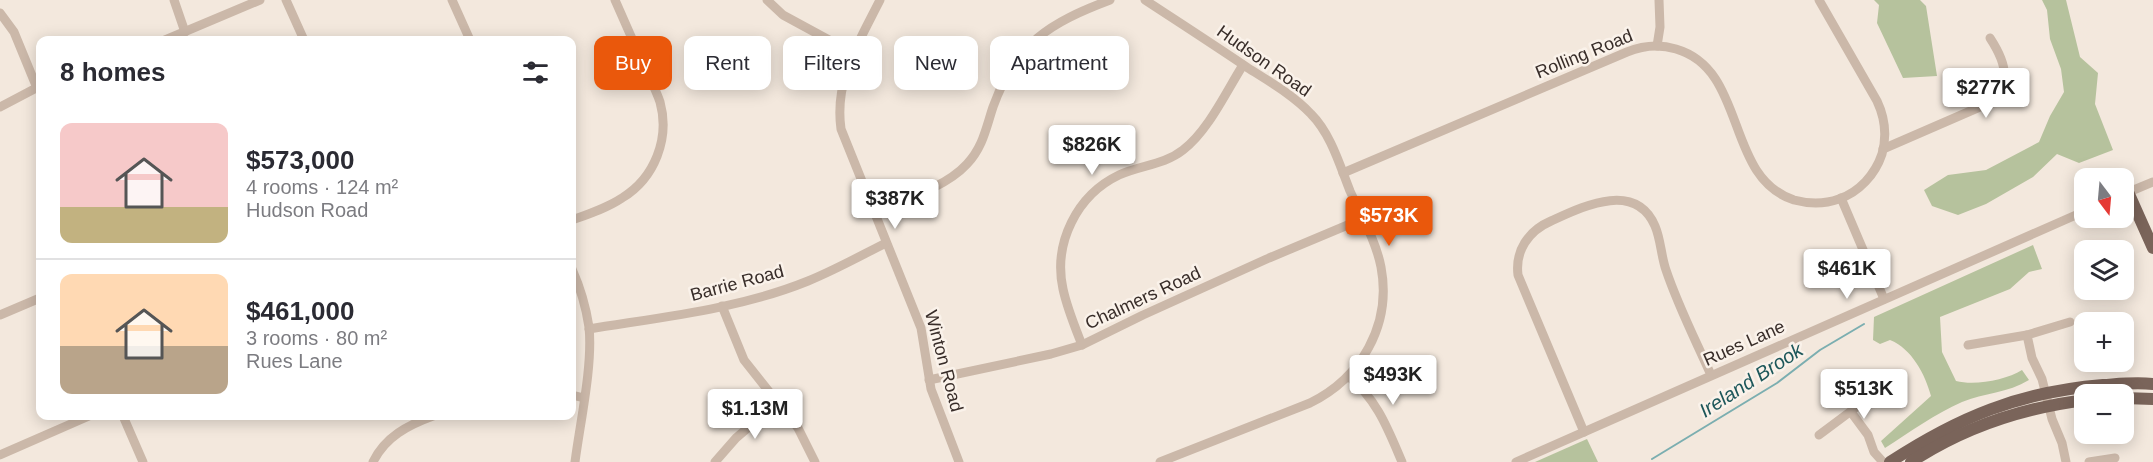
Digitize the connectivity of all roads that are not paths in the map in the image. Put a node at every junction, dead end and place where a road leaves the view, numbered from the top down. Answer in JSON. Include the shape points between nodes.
{"nodes":[{"id":1,"x":174,"y":0,"type":"edge"},
{"id":2,"x":260,"y":0,"type":"edge"},
{"id":3,"x":286,"y":0,"type":"edge"},
{"id":4,"x":452,"y":0,"type":"edge"},
{"id":5,"x":615,"y":0,"type":"edge"},
{"id":6,"x":767,"y":0,"type":"edge"},
{"id":7,"x":880,"y":0,"type":"edge"},
{"id":8,"x":1110,"y":0,"type":"edge"},
{"id":9,"x":1145,"y":0,"type":"edge"},
{"id":10,"x":1659,"y":0,"type":"edge"},
{"id":11,"x":1819,"y":0,"type":"edge"},
{"id":12,"x":0,"y":13,"type":"edge"},
{"id":13,"x":185,"y":32,"type":"junction"},
{"id":14,"x":175,"y":36,"type":"edge"},
{"id":15,"x":302,"y":36,"type":"edge"},
{"id":16,"x":468,"y":36,"type":"edge"},
{"id":17,"x":822,"y":36,"type":"edge"},
{"id":18,"x":862,"y":36,"type":"edge"},
{"id":19,"x":1990,"y":38,"type":"dead end"},
{"id":20,"x":1657,"y":46,"type":"junction"},
{"id":21,"x":1243,"y":65,"type":"junction"},
{"id":22,"x":36,"y":80,"type":"edge"},
{"id":23,"x":36,"y":89,"type":"edge"},
{"id":24,"x":841,"y":90,"type":"edge"},
{"id":25,"x":0,"y":107,"type":"edge"},
{"id":26,"x":1883,"y":149,"type":"junction"},
{"id":27,"x":1343,"y":173,"type":"junction"},
{"id":28,"x":2153,"y":182,"type":"edge"},
{"id":29,"x":2134,"y":190,"type":"edge"},
{"id":30,"x":1841,"y":198,"type":"junction"},
{"id":31,"x":2134,"y":209,"type":"edge"},
{"id":32,"x":874,"y":213,"type":"junction"},
{"id":33,"x":2074,"y":216,"type":"edge"},
{"id":34,"x":576,"y":218,"type":"edge"},
{"id":35,"x":1362,"y":219,"type":"junction"},
{"id":36,"x":886,"y":243,"type":"junction"},
{"id":37,"x":2153,"y":248,"type":"edge"},
{"id":38,"x":576,"y":280,"type":"edge"},
{"id":39,"x":1884,"y":299,"type":"junction"},
{"id":40,"x":36,"y":300,"type":"edge"},
{"id":41,"x":722,"y":306,"type":"junction"},
{"id":42,"x":0,"y":315,"type":"edge"},
{"id":43,"x":2070,"y":322,"type":"dead end"},
{"id":44,"x":589,"y":329,"type":"junction"},
{"id":45,"x":2027,"y":335,"type":"junction"},
{"id":46,"x":1082,"y":345,"type":"junction"},
{"id":47,"x":1968,"y":345,"type":"dead end"},
{"id":48,"x":1711,"y":375,"type":"junction"},
{"id":49,"x":1348,"y":376,"type":"junction"},
{"id":50,"x":929,"y":380,"type":"junction"},
{"id":51,"x":1890,"y":382,"type":"dead end"},
{"id":52,"x":2153,"y":384,"type":"edge"},
{"id":53,"x":576,"y":397,"type":"edge"},
{"id":54,"x":584,"y":398,"type":"junction"},
{"id":55,"x":2046,"y":398,"type":"junction"},
{"id":56,"x":2134,"y":398,"type":"edge"},
{"id":57,"x":2074,"y":399,"type":"edge"},
{"id":58,"x":2153,"y":399,"type":"edge"},
{"id":59,"x":777,"y":403,"type":"junction"},
{"id":60,"x":1851,"y":412,"type":"junction"},
{"id":61,"x":80,"y":420,"type":"edge"},
{"id":62,"x":125,"y":420,"type":"edge"},
{"id":63,"x":422,"y":420,"type":"edge"},
{"id":64,"x":1584,"y":432,"type":"junction"},
{"id":65,"x":1820,"y":435,"type":"dead end"},
{"id":66,"x":0,"y":455,"type":"edge"},
{"id":67,"x":2115,"y":458,"type":"dead end"},
{"id":68,"x":143,"y":462,"type":"edge"},
{"id":69,"x":373,"y":462,"type":"edge"},
{"id":70,"x":575,"y":462,"type":"edge"},
{"id":71,"x":715,"y":462,"type":"edge"},
{"id":72,"x":815,"y":462,"type":"edge"},
{"id":73,"x":959,"y":462,"type":"edge"},
{"id":74,"x":1160,"y":462,"type":"edge"},
{"id":75,"x":1402,"y":462,"type":"edge"},
{"id":76,"x":1516,"y":462,"type":"edge"},
{"id":77,"x":1883,"y":462,"type":"edge"},
{"id":78,"x":1890,"y":462,"type":"edge"},
{"id":79,"x":1911,"y":462,"type":"edge"},
{"id":80,"x":2066,"y":462,"type":"edge"},
{"id":81,"x":2089,"y":462,"type":"edge"}],
"edges":[{"from":1,"to":13,"type":"street"},
{"from":2,"to":13,"type":"street"},
{"from":3,"to":15,"type":"street"},
{"from":4,"to":16,"type":"street"},
{"from":5,"to":34,"type":"street","via":[[657,95],[662,140],[653,165],[637,187],[604,208]]},
{"from":6,"to":17,"type":"street","via":[[783,15]]},
{"from":7,"to":18,"type":"street","name":"Winton Road"},
{"from":8,"to":32,"type":"street","via":[[1051,26],[1021,54],[1005,77],[978,150],[960,171],[937,186]]},
{"from":9,"to":21,"type":"street","name":"Hudson Road"},
{"from":10,"to":20,"type":"street"},
{"from":11,"to":26,"type":"street","via":[[1880,108],[1885,129]]},
{"from":12,"to":22,"type":"street","via":[[14,32]]},
{"from":13,"to":14,"type":"street"},
{"from":19,"to":26,"type":"street","via":[[2005,68],[1996,96],[1982,106]]},
{"from":20,"to":27,"type":"street","name":"Rolling Road","via":[[1627,52]]},
{"from":20,"to":30,"type":"street","name":"Rolling Road","via":[[1686,53],[1710,71],[1723,90],[1754,166],[1773,189],[1806,203]]},
{"from":21,"to":27,"type":"street","name":"Hudson Road","via":[[1312,115]]},
{"from":21,"to":46,"type":"street","via":[[1190,145],[1167,160],[1111,180],[1086,200],[1074,217],[1062,246],[1061,278]]},
{"from":23,"to":25,"type":"street"},
{"from":24,"to":32,"type":"street","name":"Winton Road","via":[[839,118],[844,140]]},
{"from":26,"to":30,"type":"street","via":[[1870,177]]},
{"from":27,"to":35,"type":"street","name":"Hudson Road"},
{"from":28,"to":29,"type":"street"},
{"from":30,"to":39,"type":"street"},
{"from":31,"to":37,"type":"main road"},
{"from":32,"to":36,"type":"street","name":"Winton Road"},
{"from":33,"to":39,"type":"street","name":"Rues Lane"},
{"from":35,"to":46,"type":"street","name":"Chalmers Road"},
{"from":35,"to":49,"type":"street","name":"Hudson Road","via":[[1381,266],[1383,304],[1372,341]]},
{"from":36,"to":41,"type":"street","name":"Barrie Road","via":[[807,281]]},
{"from":36,"to":50,"type":"street","name":"Winton Road","via":[[921,328]]},
{"from":38,"to":44,"type":"street"},
{"from":39,"to":48,"type":"street","name":"Rues Lane"},
{"from":40,"to":42,"type":"street"},
{"from":41,"to":44,"type":"street","name":"Barrie Road"},
{"from":41,"to":59,"type":"street","via":[[744,360]]},
{"from":43,"to":45,"type":"street"},
{"from":44,"to":54,"type":"street"},
{"from":45,"to":47,"type":"street"},
{"from":45,"to":55,"type":"street"},
{"from":46,"to":50,"type":"street","name":"Chalmers Road"},
{"from":48,"to":64,"type":"street","name":"Rues Lane"},
{"from":48,"to":64,"type":"street","via":[[1666,270],[1656,228],[1646,212],[1631,202],[1609,200],[1546,223],[1525,241],[1518,260],[1518,276]]},
{"from":49,"to":74,"type":"street","name":"Hudson Road","via":[[1310,403]]},
{"from":49,"to":75,"type":"street","via":[[1379,409]]},
{"from":50,"to":73,"type":"street","name":"Winton Road"},
{"from":51,"to":60,"type":"street"},
{"from":52,"to":55,"type":"main road","via":[[2084,387]]},
{"from":53,"to":54,"type":"street"},
{"from":54,"to":70,"type":"street"},
{"from":55,"to":57,"type":"main road"},
{"from":55,"to":78,"type":"main road","via":[[1969,416]]},
{"from":55,"to":79,"type":"main road","via":[[1978,426]]},
{"from":55,"to":80,"type":"street"},
{"from":56,"to":58,"type":"main road"},
{"from":59,"to":71,"type":"street"},
{"from":59,"to":72,"type":"street","via":[[798,428]]},
{"from":60,"to":65,"type":"street"},
{"from":60,"to":77,"type":"street"},
{"from":61,"to":66,"type":"street"},
{"from":62,"to":68,"type":"street"},
{"from":63,"to":69,"type":"street","via":[[390,437]]},
{"from":64,"to":76,"type":"street","name":"Rues Lane"},
{"from":67,"to":81,"type":"street"}]}
